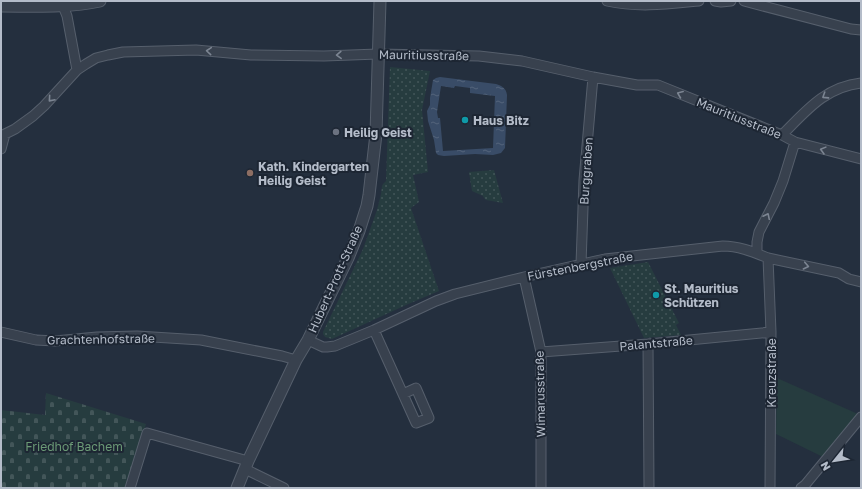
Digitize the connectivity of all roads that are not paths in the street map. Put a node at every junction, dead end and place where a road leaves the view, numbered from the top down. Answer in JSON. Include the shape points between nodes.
{"nodes":[{"id":1,"x":100,"y":1,"type":"edge"},
{"id":2,"x":380,"y":1,"type":"edge"},
{"id":3,"x":607,"y":1,"type":"edge"},
{"id":4,"x":699,"y":1,"type":"edge"},
{"id":5,"x":715,"y":1,"type":"edge"},
{"id":6,"x":731,"y":1,"type":"edge"},
{"id":7,"x":744,"y":1,"type":"edge"},
{"id":8,"x":62,"y":4,"type":"edge"},
{"id":9,"x":1,"y":6,"type":"edge"},
{"id":10,"x":861,"y":30,"type":"edge"},
{"id":11,"x":378,"y":54,"type":"junction"},
{"id":12,"x":77,"y":70,"type":"junction"},
{"id":13,"x":593,"y":77,"type":"junction"},
{"id":14,"x":861,"y":83,"type":"edge"},
{"id":15,"x":3,"y":135,"type":"edge"},
{"id":16,"x":782,"y":135,"type":"junction"},
{"id":17,"x":795,"y":142,"type":"junction"},
{"id":18,"x":1,"y":149,"type":"edge"},
{"id":19,"x":861,"y":159,"type":"edge"},
{"id":20,"x":757,"y":253,"type":"junction"},
{"id":21,"x":768,"y":258,"type":"junction"},
{"id":22,"x":581,"y":264,"type":"junction"},
{"id":23,"x":524,"y":277,"type":"junction"},
{"id":24,"x":861,"y":282,"type":"edge"},
{"id":25,"x":374,"y":330,"type":"junction"},
{"id":26,"x":1,"y":332,"type":"edge"},
{"id":27,"x":771,"y":332,"type":"junction"},
{"id":28,"x":308,"y":340,"type":"junction"},
{"id":29,"x":648,"y":344,"type":"junction"},
{"id":30,"x":541,"y":352,"type":"junction"},
{"id":31,"x":296,"y":360,"type":"junction"},
{"id":32,"x":403,"y":394,"type":"dead end"},
{"id":33,"x":861,"y":417,"type":"edge"},
{"id":34,"x":246,"y":465,"type":"junction"},
{"id":35,"x":130,"y":488,"type":"edge"},
{"id":36,"x":237,"y":488,"type":"edge"},
{"id":37,"x":284,"y":488,"type":"edge"},
{"id":38,"x":541,"y":488,"type":"edge"},
{"id":39,"x":649,"y":488,"type":"edge"},
{"id":40,"x":770,"y":488,"type":"edge"},
{"id":41,"x":801,"y":488,"type":"edge"}],
"edges":[{"from":1,"to":8,"type":"street","via":[[77,5]]},
{"from":2,"to":11,"type":"street","name":"Hubert-Prott-Straße"},
{"from":3,"to":4,"type":"street","via":[[642,6]]},
{"from":5,"to":6,"type":"street"},
{"from":7,"to":10,"type":"street"},
{"from":8,"to":9,"type":"street"},
{"from":8,"to":12,"type":"street","via":[[67,16]]},
{"from":11,"to":12,"type":"street","name":"Mauritiusstraße","one_way":true,"via":[[324,56],[196,50],[123,52],[96,58]]},
{"from":11,"to":13,"type":"street","name":"Mauritiusstraße","via":[[479,56],[522,61]]},
{"from":11,"to":28,"type":"street","name":"Hubert-Prott-Straße","via":[[376,134],[367,206],[348,258]]},
{"from":12,"to":15,"type":"street","name":"Mauritiusstraße","one_way":true,"via":[[34,116]]},
{"from":16,"to":13,"type":"street","name":"Mauritiusstraße","one_way":true,"via":[[658,85],[637,85]]},
{"from":13,"to":22,"type":"street","name":"Burggraben","via":[[584,180]]},
{"from":14,"to":16,"type":"street","one_way":true,"via":[[838,88],[827,94],[809,107]]},
{"from":15,"to":18,"type":"street"},
{"from":16,"to":17,"type":"street","name":"Mauritiusstraße"},
{"from":19,"to":17,"type":"street","name":"Mauritiusstraße","one_way":true},
{"from":20,"to":17,"type":"street","one_way":true,"via":[[759,232],[783,180]]},
{"from":20,"to":21,"type":"street","name":"Fürstenbergstraße"},
{"from":20,"to":22,"type":"street","name":"Fürstenbergstraße","via":[[734,246],[723,246]]},
{"from":21,"to":24,"type":"street","name":"Fürstenbergstraße","one_way":true,"via":[[839,273]]},
{"from":21,"to":27,"type":"street","name":"Kreuzstraße"},
{"from":22,"to":23,"type":"street","name":"Fürstenbergstraße"},
{"from":23,"to":25,"type":"street","name":"Fürstenbergstraße","via":[[455,294]]},
{"from":23,"to":30,"type":"street","name":"Wimarusstraße"},
{"from":25,"to":28,"type":"street","name":"Fürstenbergstraße","via":[[327,348]]},
{"from":25,"to":32,"type":"street"},
{"from":26,"to":31,"type":"street","name":"Grachtenhofstraße","via":[[36,340],[55,341],[136,336],[201,340]]},
{"from":27,"to":29,"type":"street","name":"Palantstraße"},
{"from":27,"to":40,"type":"street","name":"Kreuzstraße"},
{"from":28,"to":31,"type":"street","name":"Hubert-Prott-Straße"},
{"from":29,"to":30,"type":"street","name":"Palantstraße"},
{"from":29,"to":39,"type":"street"},
{"from":30,"to":38,"type":"street","name":"Wimarusstraße"},
{"from":31,"to":34,"type":"street","name":"Hubert-Prott-Straße"},
{"from":33,"to":41,"type":"street"},
{"from":34,"to":35,"type":"street","via":[[147,433]]},
{"from":34,"to":36,"type":"street","name":"Hubert-Prott-Straße"},
{"from":34,"to":37,"type":"street"}]}
